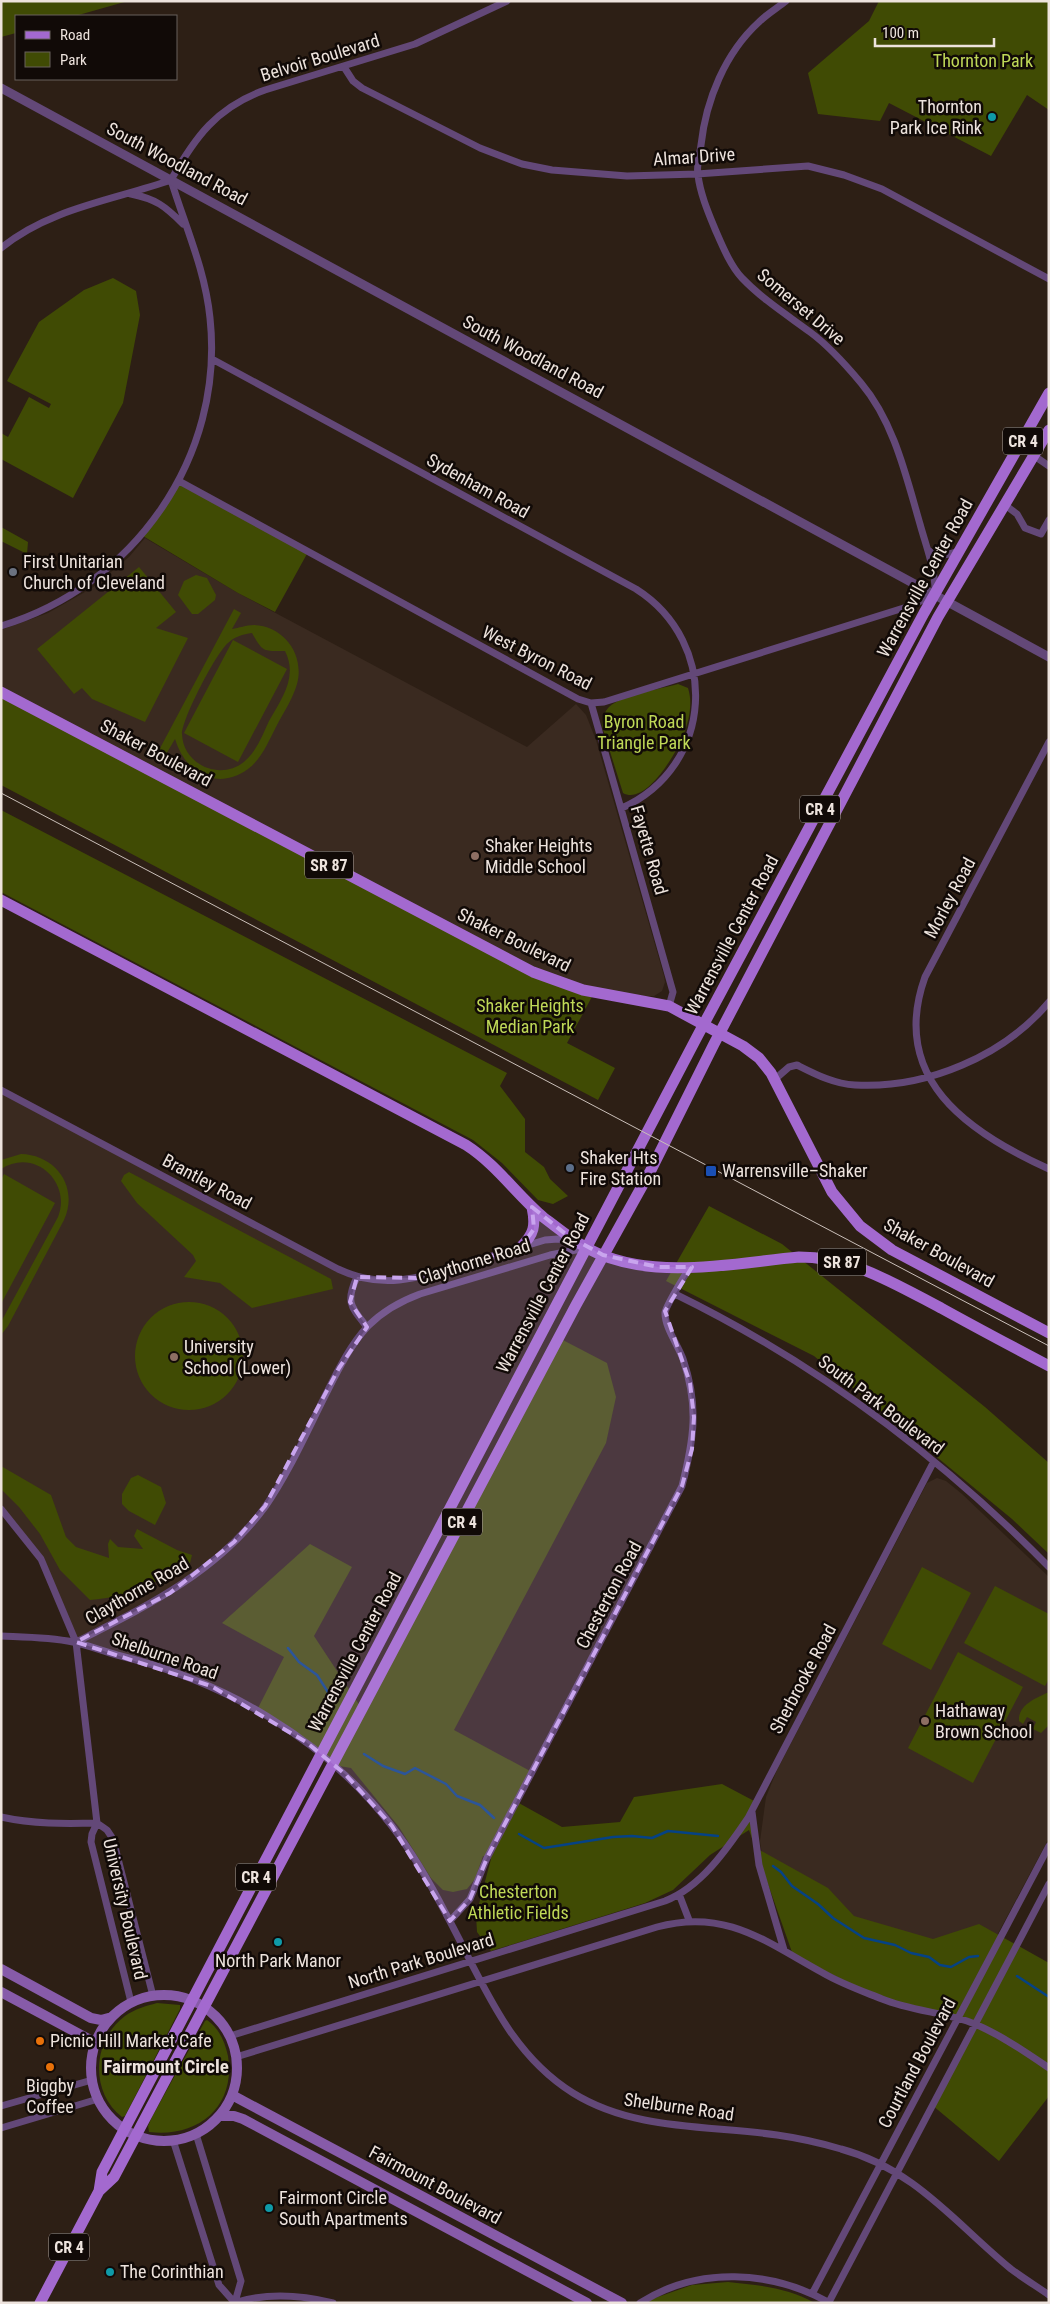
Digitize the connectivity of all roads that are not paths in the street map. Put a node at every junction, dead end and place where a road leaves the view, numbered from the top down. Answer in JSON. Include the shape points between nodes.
{"nodes":[{"id":1,"x":507,"y":1,"type":"edge"},
{"id":2,"x":786,"y":1,"type":"edge"},
{"id":3,"x":344,"y":67,"type":"junction"},
{"id":4,"x":1,"y":88,"type":"edge"},
{"id":5,"x":697,"y":174,"type":"junction"},
{"id":6,"x":171,"y":180,"type":"junction"},
{"id":7,"x":129,"y":194,"type":"junction"},
{"id":8,"x":185,"y":226,"type":"junction"},
{"id":9,"x":2,"y":246,"type":"edge"},
{"id":10,"x":1049,"y":278,"type":"edge"},
{"id":11,"x":212,"y":359,"type":"junction"},
{"id":12,"x":1049,"y":393,"type":"edge"},
{"id":13,"x":1049,"y":430,"type":"edge"},
{"id":14,"x":1020,"y":446,"type":"junction"},
{"id":15,"x":1034,"y":455,"type":"junction"},
{"id":16,"x":1049,"y":466,"type":"edge"},
{"id":17,"x":179,"y":481,"type":"junction"},
{"id":18,"x":1005,"y":505,"type":"junction"},
{"id":19,"x":1049,"y":520,"type":"edge"},
{"id":20,"x":928,"y":550,"type":"junction"},
{"id":21,"x":959,"y":551,"type":"junction"},
{"id":22,"x":935,"y":594,"type":"junction"},
{"id":23,"x":947,"y":601,"type":"junction"},
{"id":24,"x":1,"y":626,"type":"edge"},
{"id":25,"x":1049,"y":657,"type":"edge"},
{"id":26,"x":694,"y":673,"type":"junction"},
{"id":27,"x":1,"y":692,"type":"edge"},
{"id":28,"x":590,"y":703,"type":"junction"},
{"id":29,"x":1049,"y":742,"type":"edge"},
{"id":30,"x":622,"y":808,"type":"junction"},
{"id":31,"x":1,"y":900,"type":"edge"},
{"id":32,"x":1049,"y":1002,"type":"edge"},
{"id":33,"x":669,"y":1006,"type":"junction"},
{"id":34,"x":705,"y":1024,"type":"junction"},
{"id":35,"x":720,"y":1033,"type":"junction"},
{"id":36,"x":927,"y":1076,"type":"junction"},
{"id":37,"x":774,"y":1080,"type":"junction"},
{"id":38,"x":1,"y":1090,"type":"edge"},
{"id":39,"x":1049,"y":1169,"type":"edge"},
{"id":40,"x":532,"y":1207,"type":"junction"},
{"id":41,"x":521,"y":1247,"type":"junction"},
{"id":42,"x":587,"y":1248,"type":"junction"},
{"id":43,"x":603,"y":1255,"type":"junction"},
{"id":44,"x":692,"y":1267,"type":"junction"},
{"id":45,"x":358,"y":1277,"type":"junction"},
{"id":46,"x":403,"y":1280,"type":"joint"},
{"id":47,"x":675,"y":1294,"type":"junction"},
{"id":48,"x":367,"y":1327,"type":"junction"},
{"id":49,"x":1049,"y":1333,"type":"edge"},
{"id":50,"x":1049,"y":1366,"type":"edge"},
{"id":51,"x":933,"y":1463,"type":"junction"},
{"id":52,"x":1,"y":1509,"type":"edge"},
{"id":53,"x":1049,"y":1567,"type":"edge"},
{"id":54,"x":1,"y":1636,"type":"edge"},
{"id":55,"x":76,"y":1642,"type":"junction"},
{"id":56,"x":321,"y":1754,"type":"junction"},
{"id":57,"x":334,"y":1764,"type":"junction"},
{"id":58,"x":752,"y":1810,"type":"junction"},
{"id":59,"x":1,"y":1817,"type":"edge"},
{"id":60,"x":97,"y":1823,"type":"junction"},
{"id":61,"x":1049,"y":1846,"type":"edge"},
{"id":62,"x":1049,"y":1884,"type":"edge"},
{"id":63,"x":680,"y":1894,"type":"junction"},
{"id":64,"x":689,"y":1920,"type":"junction"},
{"id":65,"x":450,"y":1921,"type":"junction"},
{"id":66,"x":784,"y":1950,"type":"junction"},
{"id":67,"x":471,"y":1962,"type":"junction"},
{"id":68,"x":1,"y":1970,"type":"edge"},
{"id":69,"x":481,"y":1982,"type":"junction"},
{"id":70,"x":1,"y":1992,"type":"edge"},
{"id":71,"x":153,"y":1996,"type":"junction"},
{"id":72,"x":191,"y":2000,"type":"junction"},
{"id":73,"x":131,"y":2002,"type":"junction"},
{"id":74,"x":205,"y":2007,"type":"junction"},
{"id":75,"x":112,"y":2017,"type":"junction"},
{"id":76,"x":957,"y":2018,"type":"junction"},
{"id":77,"x":974,"y":2024,"type":"junction"},
{"id":78,"x":230,"y":2036,"type":"junction"},
{"id":79,"x":96,"y":2043,"type":"junction"},
{"id":80,"x":236,"y":2057,"type":"junction"},
{"id":81,"x":1049,"y":2068,"type":"edge"},
{"id":82,"x":92,"y":2080,"type":"junction"},
{"id":83,"x":232,"y":2095,"type":"junction"},
{"id":84,"x":98,"y":2098,"type":"junction"},
{"id":85,"x":1,"y":2106,"type":"edge"},
{"id":86,"x":219,"y":2116,"type":"junction"},
{"id":87,"x":1,"y":2128,"type":"edge"},
{"id":88,"x":124,"y":2129,"type":"junction"},
{"id":89,"x":196,"y":2134,"type":"junction"},
{"id":90,"x":137,"y":2135,"type":"junction"},
{"id":91,"x":173,"y":2140,"type":"junction"},
{"id":92,"x":880,"y":2164,"type":"junction"},
{"id":93,"x":897,"y":2172,"type":"junction"},
{"id":94,"x":99,"y":2191,"type":"junction"},
{"id":95,"x":812,"y":2294,"type":"junction"},
{"id":96,"x":1049,"y":2295,"type":"edge"},
{"id":97,"x":234,"y":2302,"type":"edge"},
{"id":98,"x":40,"y":2303,"type":"edge"},
{"id":99,"x":333,"y":2303,"type":"edge"},
{"id":100,"x":587,"y":2303,"type":"edge"},
{"id":101,"x":622,"y":2303,"type":"edge"},
{"id":102,"x":640,"y":2303,"type":"edge"},
{"id":103,"x":829,"y":2303,"type":"edge"}],
"edges":[{"from":1,"to":3,"type":"street","name":"Belvoir Boulevard","via":[[416,44]]},
{"from":2,"to":5,"type":"street","name":"Somerset Drive","via":[[759,21],[737,46],[713,90],[703,120]]},
{"from":3,"to":5,"type":"street","name":"Almar Drive","via":[[362,88],[480,148],[522,164],[600,175]]},
{"from":3,"to":6,"type":"street","name":"Belvoir Boulevard","via":[[265,90],[232,105],[196,138]]},
{"from":4,"to":6,"type":"street","name":"South Woodland Road"},
{"from":5,"to":10,"type":"street","name":"Almar Drive","via":[[808,166],[844,175],[882,189]]},
{"from":5,"to":20,"type":"street","name":"Somerset Drive","via":[[711,221],[741,277],[838,357],[862,384],[880,412],[896,445]]},
{"from":6,"to":7,"type":"street"},
{"from":6,"to":8,"type":"street"},
{"from":6,"to":22,"type":"street","name":"South Woodland Road"},
{"from":7,"to":8,"type":"street","via":[[164,205]]},
{"from":7,"to":9,"type":"street","via":[[75,208]]},
{"from":8,"to":11,"type":"street","via":[[203,276]]},
{"from":11,"to":17,"type":"street","via":[[203,418]]},
{"from":11,"to":26,"type":"street","name":"Sydenham Road","via":[[648,597],[678,628]]},
{"from":12,"to":14,"type":"main road","name":"Warrensville Center Road","number":"CR 4"},
{"from":13,"to":15,"type":"main road","name":"Warrensville Center Road"},
{"from":14,"to":15,"type":"street"},
{"from":14,"to":21,"type":"main road","name":"Warrensville Center Road","number":"CR 4"},
{"from":15,"to":16,"type":"street"},
{"from":15,"to":18,"type":"main road","name":"Warrensville Center Road"},
{"from":17,"to":24,"type":"street","via":[[148,530],[106,572],[65,599]]},
{"from":17,"to":28,"type":"street","name":"West Byron Road"},
{"from":18,"to":19,"type":"street","via":[[1017,514],[1025,528],[1041,534]]},
{"from":18,"to":23,"type":"main road","name":"Warrensville Center Road"},
{"from":20,"to":21,"type":"street","via":[[945,556]]},
{"from":20,"to":22,"type":"street","name":"Somerset Drive"},
{"from":21,"to":22,"type":"main road","name":"Warrensville Center Road","number":"CR 4"},
{"from":22,"to":23,"type":"street","name":"South Woodland Road"},
{"from":22,"to":26,"type":"street","name":"West Byron Road","via":[[910,606]]},
{"from":22,"to":34,"type":"main road","name":"Warrensville Center Road","number":"CR 4"},
{"from":23,"to":25,"type":"street","name":"South Woodland Road"},
{"from":23,"to":35,"type":"main road","name":"Warrensville Center Road","number":"CR 4"},
{"from":26,"to":28,"type":"street","name":"West Byron Road","via":[[604,702]]},
{"from":26,"to":30,"type":"street","name":"Sydenham Road","via":[[693,718],[678,757],[658,784]]},
{"from":27,"to":33,"type":"main road","name":"Shaker Boulevard","number":"SR 87","via":[[533,972],[588,992]]},
{"from":28,"to":30,"type":"street","name":"Fayette Road"},
{"from":29,"to":36,"type":"street","name":"Morley Road","via":[[925,977],[915,1021],[917,1042]]},
{"from":30,"to":33,"type":"street","name":"Fayette Road","via":[[673,992]]},
{"from":31,"to":40,"type":"main road","number":"SR 87","via":[[466,1145],[489,1161]]},
{"from":32,"to":36,"type":"street","via":[[997,1047]]},
{"from":33,"to":34,"type":"main road","name":"Shaker Boulevard","number":"SR 87"},
{"from":34,"to":35,"type":"main road","name":"Shaker Boulevard","number":"SR 87"},
{"from":34,"to":42,"type":"main road","name":"Warrensville Center Road","number":"CR 4"},
{"from":35,"to":37,"type":"main road","name":"Shaker Boulevard","number":"SR 87","via":[[752,1052]]},
{"from":35,"to":43,"type":"main road","name":"Warrensville Center Road","number":"CR 4","via":[[651,1170]]},
{"from":36,"to":37,"type":"street","via":[[883,1084],[854,1085],[825,1078],[797,1065],[784,1070]]},
{"from":36,"to":39,"type":"street","name":"Morley Road","via":[[957,1114]]},
{"from":37,"to":49,"type":"main road","name":"Shaker Boulevard","number":"SR 87","via":[[832,1192],[860,1226],[892,1250]]},
{"from":38,"to":45,"type":"street","name":"Brantley Road"},
{"from":40,"to":41,"type":"main road","via":[[534,1229]]},
{"from":40,"to":42,"type":"main road","number":"SR 87"},
{"from":41,"to":42,"type":"street","name":"Claythorne Road","via":[[553,1239]]},
{"from":41,"to":46,"type":"street","name":"Claythorne Road"},
{"from":42,"to":43,"type":"main road","number":"SR 87"},
{"from":42,"to":48,"type":"street","name":"Claythorne Road","via":[[550,1255],[420,1294],[391,1309]]},
{"from":42,"to":56,"type":"main road","name":"Warrensville Center Road","number":"CR 4"},
{"from":43,"to":44,"type":"main road","number":"SR 87","via":[[658,1267]]},
{"from":43,"to":57,"type":"main road","name":"Warrensville Center Road","number":"CR 4"},
{"from":44,"to":47,"type":"street","name":"Chesterton Road"},
{"from":44,"to":50,"type":"main road","number":"SR 87","via":[[799,1257],[843,1262],[883,1278]]},
{"from":45,"to":46,"type":"street","name":"Brantley Road"},
{"from":45,"to":48,"type":"street","via":[[350,1293],[350,1302]]},
{"from":47,"to":51,"type":"street","name":"South Park Boulevard","via":[[805,1366]]},
{"from":47,"to":65,"type":"street","name":"Chesterton Road","via":[[665,1311],[690,1382],[694,1417],[692,1449],[682,1486],[486,1858],[470,1899]]},
{"from":48,"to":55,"type":"street","name":"Claythorne Road","via":[[339,1368],[265,1506],[234,1542],[198,1574],[170,1593]]},
{"from":51,"to":53,"type":"street","name":"South Park Boulevard"},
{"from":51,"to":58,"type":"street","name":"Sherbrooke Road"},
{"from":52,"to":55,"type":"street","via":[[41,1559]]},
{"from":54,"to":55,"type":"street","name":"Claythorne Road"},
{"from":55,"to":56,"type":"street","name":"Shelburne Road","via":[[211,1686],[271,1719]]},
{"from":55,"to":60,"type":"street","name":"University Boulevard"},
{"from":56,"to":57,"type":"street","name":"Shelburne Road"},
{"from":56,"to":72,"type":"main road","name":"Warrensville Center Road","number":"CR 4"},
{"from":57,"to":65,"type":"street","name":"Shelburne Road","via":[[392,1826]]},
{"from":57,"to":74,"type":"main road","name":"Warrensville Center Road","number":"CR 4"},
{"from":58,"to":63,"type":"street","name":"Sherbrooke Road","via":[[719,1857]]},
{"from":58,"to":66,"type":"street","via":[[759,1865]]},
{"from":59,"to":60,"type":"street","via":[[46,1824]]},
{"from":60,"to":71,"type":"street","name":"University Boulevard","via":[[113,1839]]},
{"from":60,"to":73,"type":"street","name":"University Boulevard","via":[[91,1836],[92,1846]]},
{"from":61,"to":76,"type":"street","name":"Courtland Boulevard"},
{"from":62,"to":77,"type":"street","name":"Courtland Boulevard"},
{"from":63,"to":64,"type":"street"},
{"from":63,"to":67,"type":"street","name":"North Park Boulevard"},
{"from":64,"to":66,"type":"street","via":[[744,1931]]},
{"from":64,"to":69,"type":"street"},
{"from":65,"to":67,"type":"street","name":"Shelburne Road"},
{"from":66,"to":76,"type":"street","via":[[833,1978],[886,2001]]},
{"from":67,"to":69,"type":"street","name":"Shelburne Road"},
{"from":67,"to":78,"type":"street","name":"North Park Boulevard"},
{"from":68,"to":75,"type":"main road","via":[[91,2018]]},
{"from":69,"to":80,"type":"street"},
{"from":69,"to":92,"type":"street","name":"Shelburne Road","via":[[503,2024],[529,2058],[565,2088],[595,2105],[649,2122],[780,2135],[843,2149]]},
{"from":70,"to":79,"type":"main road"},
{"from":71,"to":72,"type":"main road","via":[[172,1995]]},
{"from":71,"to":73,"type":"main road"},
{"from":72,"to":74,"type":"main road"},
{"from":72,"to":88,"type":"main road","name":"Warrensville Center Road","number":"CR 4"},
{"from":73,"to":75,"type":"main road"},
{"from":74,"to":78,"type":"main road","via":[[218,2018]]},
{"from":74,"to":90,"type":"main road","name":"Warrensville Center Road","number":"CR 4"},
{"from":75,"to":79,"type":"main road"},
{"from":76,"to":77,"type":"street"},
{"from":76,"to":92,"type":"street","name":"Courtland Boulevard"},
{"from":77,"to":81,"type":"street"},
{"from":77,"to":93,"type":"street","name":"Courtland Boulevard"},
{"from":78,"to":80,"type":"main road"},
{"from":79,"to":82,"type":"main road","via":[[91,2062]]},
{"from":80,"to":83,"type":"main road"},
{"from":82,"to":84,"type":"main road"},
{"from":82,"to":85,"type":"street"},
{"from":83,"to":86,"type":"main road"},
{"from":83,"to":101,"type":"main road","name":"Fairmount Boulevard"},
{"from":84,"to":87,"type":"street"},
{"from":84,"to":88,"type":"main road","via":[[110,2117]]},
{"from":86,"to":89,"type":"main road"},
{"from":86,"to":100,"type":"main road","name":"Fairmount Boulevard","via":[[243,2119]]},
{"from":88,"to":90,"type":"main road"},
{"from":88,"to":94,"type":"main road","name":"Warrensville Center Road","number":"CR 4","via":[[102,2172]]},
{"from":89,"to":91,"type":"main road"},
{"from":89,"to":97,"type":"street","via":[[241,2281]]},
{"from":90,"to":91,"type":"main road","via":[[152,2140]]},
{"from":90,"to":94,"type":"main road","name":"Warrensville Center Road","number":"CR 4","via":[[114,2177]]},
{"from":91,"to":97,"type":"street","via":[[219,2285]]},
{"from":92,"to":93,"type":"street","name":"Shelburne Road"},
{"from":92,"to":95,"type":"street","name":"Courtland Boulevard"},
{"from":93,"to":96,"type":"street","name":"Shelburne Road","via":[[944,2207],[1011,2268]]},
{"from":93,"to":103,"type":"street","name":"Courtland Boulevard"},
{"from":94,"to":98,"type":"main road","name":"Warrensville Center Road","number":"CR 4"},
{"from":95,"to":102,"type":"street","via":[[769,2280],[718,2277],[677,2285]]},
{"from":95,"to":103,"type":"street"},
{"from":97,"to":99,"type":"street","via":[[280,2296]]}]}
